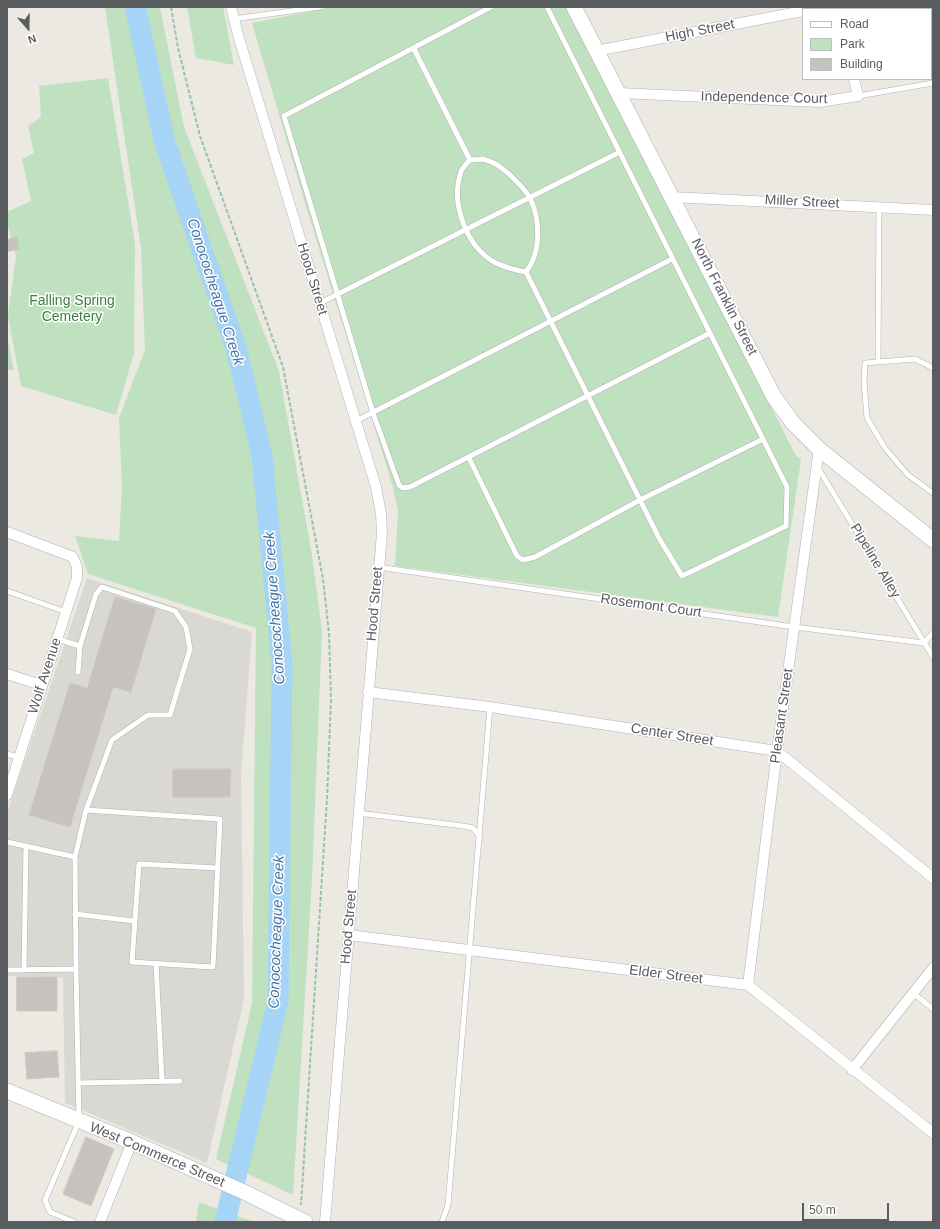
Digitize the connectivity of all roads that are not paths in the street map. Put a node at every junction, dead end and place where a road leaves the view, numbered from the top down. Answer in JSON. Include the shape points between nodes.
{"nodes":[{"id":1,"x":231,"y":7,"type":"edge"},
{"id":2,"x":320,"y":7,"type":"edge"},
{"id":3,"x":491,"y":7,"type":"edge"},
{"id":4,"x":547,"y":7,"type":"edge"},
{"id":5,"x":574,"y":7,"type":"edge"},
{"id":6,"x":802,"y":11,"type":"edge"},
{"id":7,"x":233,"y":19,"type":"junction"},
{"id":8,"x":414,"y":49,"type":"junction"},
{"id":9,"x":596,"y":51,"type":"junction"},
{"id":10,"x":854,"y":80,"type":"edge"},
{"id":11,"x":933,"y":83,"type":"edge"},
{"id":12,"x":618,"y":93,"type":"junction"},
{"id":13,"x":858,"y":96,"type":"junction"},
{"id":14,"x":618,"y":153,"type":"junction"},
{"id":15,"x":470,"y":160,"type":"junction"},
{"id":16,"x":672,"y":196,"type":"junction"},
{"id":17,"x":530,"y":197,"type":"junction"},
{"id":18,"x":880,"y":206,"type":"junction"},
{"id":19,"x":933,"y":210,"type":"edge"},
{"id":20,"x":465,"y":230,"type":"junction"},
{"id":21,"x":672,"y":258,"type":"junction"},
{"id":22,"x":526,"y":272,"type":"junction"},
{"id":23,"x":338,"y":294,"type":"junction"},
{"id":24,"x":320,"y":303,"type":"junction"},
{"id":25,"x":552,"y":322,"type":"junction"},
{"id":26,"x":710,"y":333,"type":"junction"},
{"id":27,"x":878,"y":362,"type":"junction"},
{"id":28,"x":933,"y":368,"type":"edge"},
{"id":29,"x":590,"y":396,"type":"junction"},
{"id":30,"x":373,"y":413,"type":"junction"},
{"id":31,"x":356,"y":421,"type":"junction"},
{"id":32,"x":763,"y":439,"type":"junction"},
{"id":33,"x":819,"y":448,"type":"junction"},
{"id":34,"x":469,"y":458,"type":"junction"},
{"id":35,"x":816,"y":465,"type":"junction"},
{"id":36,"x":933,"y":493,"type":"edge"},
{"id":37,"x":640,"y":500,"type":"junction"},
{"id":38,"x":7,"y":532,"type":"edge"},
{"id":39,"x":933,"y":540,"type":"edge"},
{"id":40,"x":378,"y":568,"type":"junction"},
{"id":41,"x":7,"y":591,"type":"edge"},
{"id":42,"x":66,"y":612,"type":"junction"},
{"id":43,"x":794,"y":627,"type":"junction"},
{"id":44,"x":933,"y":633,"type":"edge"},
{"id":45,"x":57,"y":639,"type":"junction"},
{"id":46,"x":924,"y":643,"type":"junction"},
{"id":47,"x":80,"y":646,"type":"junction"},
{"id":48,"x":933,"y":657,"type":"edge"},
{"id":49,"x":78,"y":672,"type":"dead end"},
{"id":50,"x":7,"y":674,"type":"edge"},
{"id":51,"x":41,"y":685,"type":"junction"},
{"id":52,"x":368,"y":692,"type":"junction"},
{"id":53,"x":490,"y":707,"type":"junction"},
{"id":54,"x":777,"y":751,"type":"junction"},
{"id":55,"x":7,"y":754,"type":"edge"},
{"id":56,"x":18,"y":757,"type":"junction"},
{"id":57,"x":7,"y":795,"type":"edge"},
{"id":58,"x":86,"y":810,"type":"junction"},
{"id":59,"x":358,"y":813,"type":"junction"},
{"id":60,"x":480,"y":837,"type":"junction"},
{"id":61,"x":7,"y":842,"type":"edge"},
{"id":62,"x":26,"y":846,"type":"junction"},
{"id":63,"x":75,"y":857,"type":"junction"},
{"id":64,"x":218,"y":868,"type":"junction"},
{"id":65,"x":933,"y":878,"type":"edge"},
{"id":66,"x":75,"y":914,"type":"junction"},
{"id":67,"x":134,"y":921,"type":"junction"},
{"id":68,"x":349,"y":935,"type":"junction"},
{"id":69,"x":471,"y":950,"type":"junction"},
{"id":70,"x":156,"y":964,"type":"junction"},
{"id":71,"x":933,"y":968,"type":"edge"},
{"id":72,"x":76,"y":969,"type":"junction"},
{"id":73,"x":7,"y":970,"type":"edge"},
{"id":74,"x":24,"y":970,"type":"junction"},
{"id":75,"x":748,"y":985,"type":"junction"},
{"id":76,"x":913,"y":993,"type":"junction"},
{"id":77,"x":933,"y":1009,"type":"edge"},
{"id":78,"x":852,"y":1070,"type":"junction"},
{"id":79,"x":162,"y":1081,"type":"junction"},
{"id":80,"x":180,"y":1081,"type":"dead end"},
{"id":81,"x":78,"y":1083,"type":"junction"},
{"id":82,"x":7,"y":1091,"type":"edge"},
{"id":83,"x":79,"y":1121,"type":"junction"},
{"id":84,"x":933,"y":1133,"type":"edge"},
{"id":85,"x":132,"y":1142,"type":"junction"},
{"id":86,"x":302,"y":1221,"type":"edge"},
{"id":87,"x":74,"y":1222,"type":"edge"},
{"id":88,"x":100,"y":1222,"type":"edge"},
{"id":89,"x":325,"y":1222,"type":"edge"},
{"id":90,"x":442,"y":1222,"type":"edge"}],
"edges":[{"from":1,"to":7,"type":"street","name":"Hood Street"},
{"from":2,"to":7,"type":"lane"},
{"from":3,"to":8,"type":"lane"},
{"from":4,"to":14,"type":"lane"},
{"from":5,"to":9,"type":"street","name":"North Franklin Street"},
{"from":6,"to":9,"type":"street","name":"High Street"},
{"from":7,"to":24,"type":"street","name":"Hood Street"},
{"from":8,"to":15,"type":"lane"},
{"from":8,"to":23,"type":"lane","via":[[284,116]]},
{"from":9,"to":12,"type":"street","name":"North Franklin Street"},
{"from":10,"to":13,"type":"street"},
{"from":11,"to":13,"type":"lane","name":"Independence Court"},
{"from":12,"to":13,"type":"street","name":"Independence Court","via":[[820,102]]},
{"from":12,"to":16,"type":"street","name":"North Franklin Street"},
{"from":14,"to":17,"type":"lane"},
{"from":14,"to":21,"type":"lane"},
{"from":15,"to":17,"type":"lane","via":[[483,159],[500,166]]},
{"from":15,"to":20,"type":"lane","via":[[461,171],[458,194]]},
{"from":16,"to":18,"type":"street","name":"Miller Street"},
{"from":16,"to":33,"type":"street","name":"North Franklin Street","via":[[774,397],[793,424]]},
{"from":17,"to":20,"type":"lane"},
{"from":17,"to":22,"type":"lane","via":[[538,237],[537,251]]},
{"from":18,"to":19,"type":"street","name":"Miller Street"},
{"from":18,"to":27,"type":"lane"},
{"from":20,"to":22,"type":"lane","via":[[480,251],[495,263]]},
{"from":20,"to":23,"type":"lane"},
{"from":21,"to":25,"type":"lane"},
{"from":21,"to":26,"type":"lane"},
{"from":22,"to":25,"type":"lane"},
{"from":23,"to":24,"type":"lane"},
{"from":23,"to":30,"type":"lane"},
{"from":24,"to":31,"type":"street","name":"Hood Street"},
{"from":25,"to":29,"type":"lane"},
{"from":25,"to":30,"type":"lane"},
{"from":26,"to":29,"type":"lane"},
{"from":26,"to":32,"type":"lane"},
{"from":27,"to":28,"type":"lane","via":[[915,359]]},
{"from":27,"to":36,"type":"lane","via":[[866,363],[864,382],[867,418],[885,448],[908,475]]},
{"from":29,"to":34,"type":"lane"},
{"from":29,"to":37,"type":"lane"},
{"from":30,"to":31,"type":"lane"},
{"from":30,"to":34,"type":"lane","via":[[399,485],[403,488]]},
{"from":31,"to":40,"type":"street","name":"Hood Street","via":[[376,487],[381,514]]},
{"from":32,"to":37,"type":"lane"},
{"from":32,"to":37,"type":"lane","via":[[787,487],[786,526],[682,576]]},
{"from":33,"to":35,"type":"street","name":"Pleasant Street"},
{"from":33,"to":39,"type":"street","name":"North Franklin Street"},
{"from":34,"to":37,"type":"lane","via":[[517,556],[523,560],[535,557]]},
{"from":35,"to":43,"type":"street","name":"Pleasant Street"},
{"from":35,"to":46,"type":"lane","name":"Pipeline Alley"},
{"from":38,"to":42,"type":"street","name":"Wolf Avenue","via":[[73,557],[77,567],[77,578]]},
{"from":40,"to":43,"type":"lane","name":"Rosemont Court"},
{"from":40,"to":52,"type":"street","name":"Hood Street"},
{"from":41,"to":42,"type":"lane"},
{"from":42,"to":45,"type":"street","name":"Wolf Avenue"},
{"from":43,"to":46,"type":"lane","name":"Rosemont Court"},
{"from":43,"to":54,"type":"street","name":"Pleasant Street"},
{"from":44,"to":46,"type":"lane"},
{"from":45,"to":47,"type":"lane"},
{"from":45,"to":51,"type":"street","name":"Wolf Avenue"},
{"from":46,"to":48,"type":"lane","name":"Pipeline Alley"},
{"from":47,"to":49,"type":"lane"},
{"from":47,"to":58,"type":"lane","via":[[96,594],[102,587],[175,611],[186,627],[190,649],[170,715],[148,714],[112,740]]},
{"from":50,"to":51,"type":"street"},
{"from":51,"to":56,"type":"street","name":"Wolf Avenue"},
{"from":52,"to":53,"type":"street","name":"Center Street"},
{"from":52,"to":59,"type":"street","name":"Hood Street"},
{"from":53,"to":54,"type":"street","name":"Center Street"},
{"from":53,"to":60,"type":"lane"},
{"from":54,"to":65,"type":"street"},
{"from":54,"to":75,"type":"street","name":"Pleasant Street"},
{"from":55,"to":56,"type":"lane"},
{"from":56,"to":57,"type":"street","name":"Wolf Avenue"},
{"from":58,"to":63,"type":"lane"},
{"from":58,"to":64,"type":"lane","via":[[220,819]]},
{"from":59,"to":60,"type":"lane","via":[[463,826],[472,828]]},
{"from":59,"to":68,"type":"street","name":"Hood Street"},
{"from":60,"to":69,"type":"lane"},
{"from":61,"to":62,"type":"lane"},
{"from":62,"to":63,"type":"lane"},
{"from":62,"to":74,"type":"lane"},
{"from":63,"to":66,"type":"lane"},
{"from":64,"to":67,"type":"lane","via":[[139,864]]},
{"from":64,"to":70,"type":"lane","via":[[213,967]]},
{"from":66,"to":67,"type":"lane"},
{"from":66,"to":72,"type":"lane"},
{"from":67,"to":70,"type":"lane","via":[[132,962]]},
{"from":68,"to":69,"type":"street","name":"Elder Street"},
{"from":68,"to":89,"type":"street","name":"Hood Street"},
{"from":69,"to":75,"type":"street","name":"Elder Street"},
{"from":69,"to":90,"type":"lane","via":[[448,1205]]},
{"from":70,"to":79,"type":"lane"},
{"from":71,"to":76,"type":"street"},
{"from":72,"to":74,"type":"lane"},
{"from":72,"to":81,"type":"lane"},
{"from":73,"to":74,"type":"lane"},
{"from":75,"to":78,"type":"street"},
{"from":76,"to":77,"type":"lane"},
{"from":76,"to":78,"type":"street"},
{"from":78,"to":84,"type":"street"},
{"from":79,"to":80,"type":"lane"},
{"from":79,"to":81,"type":"lane"},
{"from":81,"to":83,"type":"lane"},
{"from":82,"to":83,"type":"street","name":"West Commerce Street"},
{"from":83,"to":85,"type":"street","name":"West Commerce Street"},
{"from":83,"to":87,"type":"lane","via":[[44,1200],[50,1212]]},
{"from":85,"to":86,"type":"street","name":"West Commerce Street"},
{"from":85,"to":88,"type":"street"}]}
